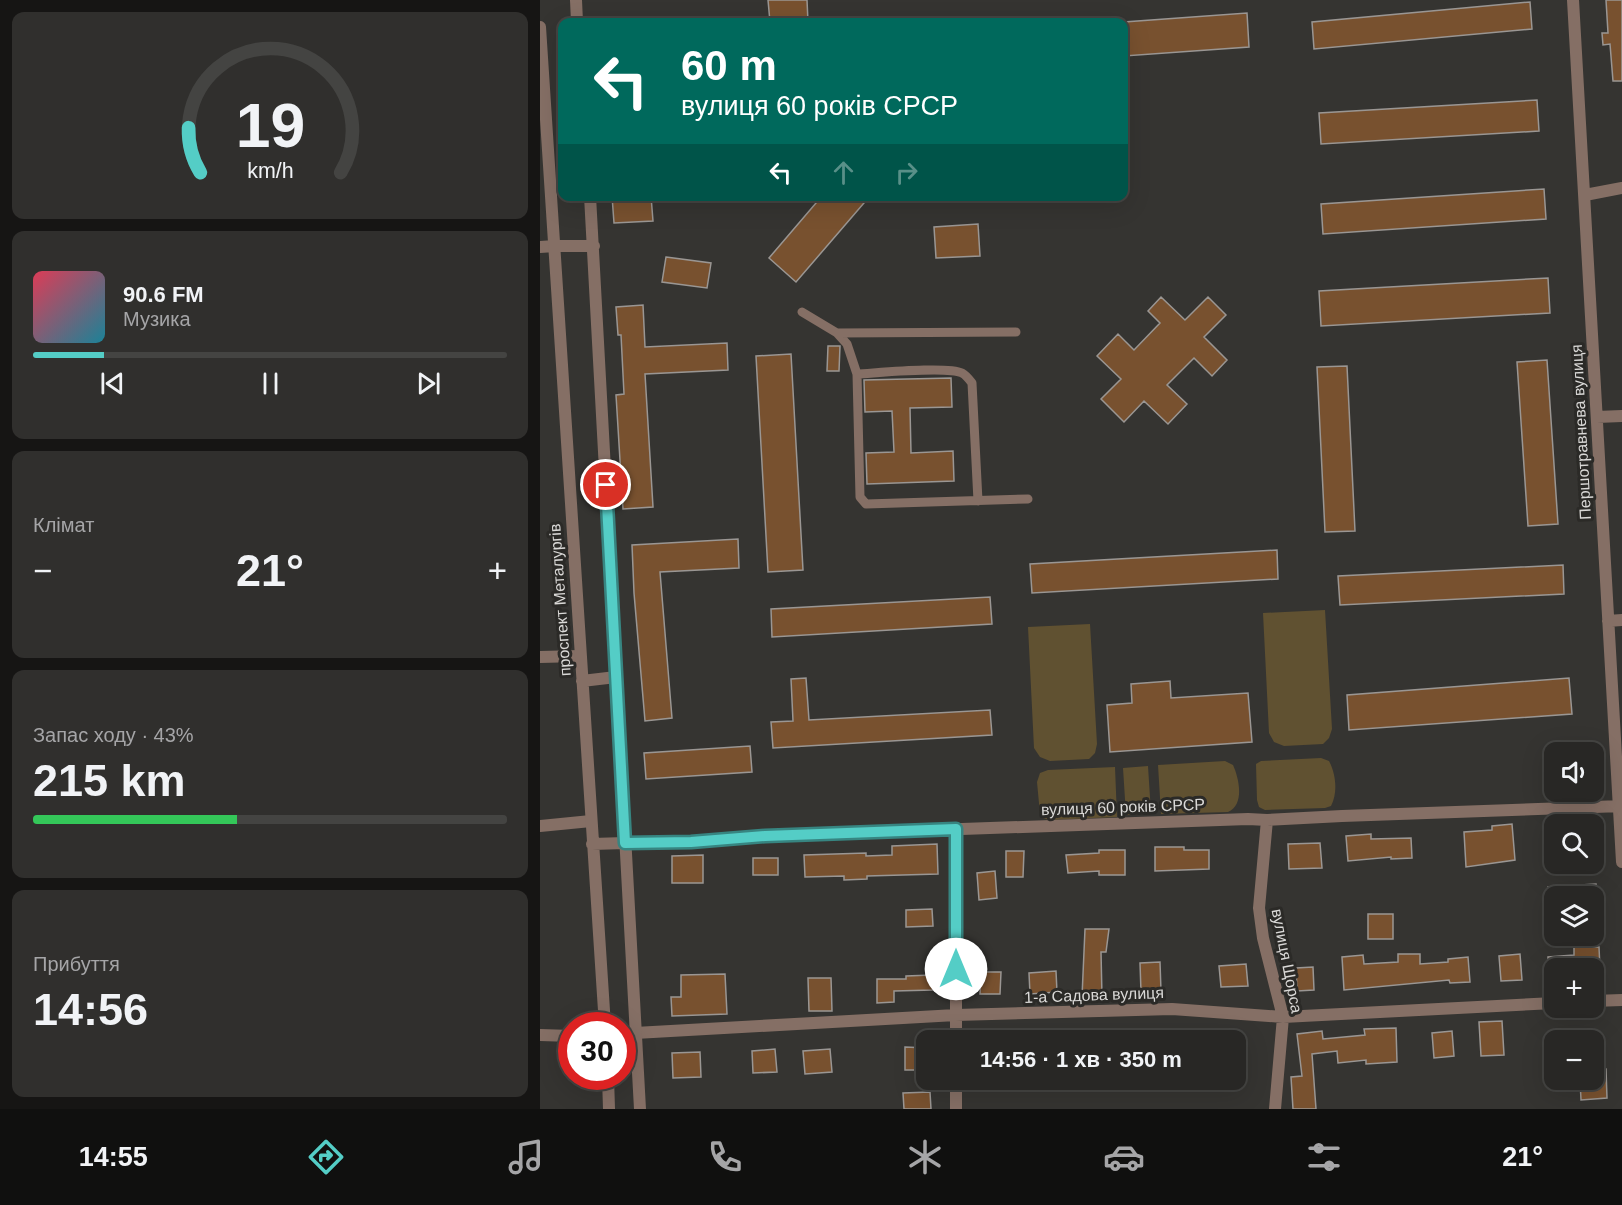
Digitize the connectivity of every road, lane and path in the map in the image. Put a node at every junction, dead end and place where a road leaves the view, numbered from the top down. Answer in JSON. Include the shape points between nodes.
{"nodes":[{"id":1,"x":576,"y":0,"type":"edge"},
{"id":2,"x":1573,"y":0,"type":"edge"},
{"id":3,"x":577,"y":18,"type":"edge"},
{"id":4,"x":540,"y":27,"type":"edge"},
{"id":5,"x":1622,"y":188,"type":"edge"},
{"id":6,"x":1585,"y":195,"type":"junction"},
{"id":7,"x":590,"y":201,"type":"edge"},
{"id":8,"x":555,"y":246,"type":"junction"},
{"id":9,"x":594,"y":246,"type":"junction"},
{"id":10,"x":540,"y":247,"type":"edge"},
{"id":11,"x":802,"y":312,"type":"dead end"},
{"id":12,"x":1016,"y":332,"type":"dead end"},
{"id":13,"x":837,"y":333,"type":"junction"},
{"id":14,"x":857,"y":374,"type":"junction"},
{"id":15,"x":1622,"y":416,"type":"edge"},
{"id":16,"x":1597,"y":417,"type":"junction"},
{"id":17,"x":1028,"y":499,"type":"dead end"},
{"id":18,"x":978,"y":501,"type":"junction"},
{"id":19,"x":1622,"y":620,"type":"edge"},
{"id":20,"x":1608,"y":621,"type":"junction"},
{"id":21,"x":580,"y":656,"type":"junction"},
{"id":22,"x":540,"y":657,"type":"edge"},
{"id":23,"x":616,"y":677,"type":"junction"},
{"id":24,"x":582,"y":681,"type":"junction"},
{"id":25,"x":1620,"y":806,"type":"edge"},
{"id":26,"x":1267,"y":820,"type":"junction"},
{"id":27,"x":591,"y":821,"type":"junction"},
{"id":28,"x":540,"y":826,"type":"edge"},
{"id":29,"x":956,"y":829,"type":"junction"},
{"id":30,"x":625,"y":843,"type":"junction"},
{"id":31,"x":592,"y":844,"type":"junction"},
{"id":32,"x":1622,"y":862,"type":"edge"},
{"id":33,"x":1622,"y":1000,"type":"edge"},
{"id":34,"x":1604,"y":1001,"type":"edge"},
{"id":35,"x":1544,"y":1004,"type":"edge"},
{"id":36,"x":604,"y":1012,"type":"edge"},
{"id":37,"x":629,"y":1012,"type":"edge"},
{"id":38,"x":956,"y":1015,"type":"junction"},
{"id":39,"x":1283,"y":1017,"type":"junction"},
{"id":40,"x":956,"y":1030,"type":"edge"},
{"id":41,"x":636,"y":1034,"type":"edge"},
{"id":42,"x":540,"y":1035,"type":"edge"},
{"id":43,"x":558,"y":1036,"type":"edge"},
{"id":44,"x":636,"y":1082,"type":"edge"},
{"id":45,"x":608,"y":1090,"type":"edge"},
{"id":46,"x":956,"y":1090,"type":"edge"},
{"id":47,"x":609,"y":1109,"type":"edge"},
{"id":48,"x":640,"y":1109,"type":"edge"},
{"id":49,"x":956,"y":1109,"type":"edge"},
{"id":50,"x":1275,"y":1109,"type":"edge"}],
"edges":[{"from":1,"to":3,"type":"street"},
{"from":2,"to":6,"type":"street","name":"Першотравнева вулиця"},
{"from":4,"to":8,"type":"street","name":"проспект Металургів"},
{"from":5,"to":6,"type":"street"},
{"from":6,"to":16,"type":"street","name":"Першотравнева вулиця"},
{"from":7,"to":9,"type":"street"},
{"from":8,"to":9,"type":"street"},
{"from":8,"to":10,"type":"street"},
{"from":8,"to":21,"type":"street","name":"проспект Металургів"},
{"from":9,"to":23,"type":"street"},
{"from":11,"to":13,"type":"lane"},
{"from":12,"to":13,"type":"lane"},
{"from":13,"to":14,"type":"lane","via":[[847,344]]},
{"from":14,"to":18,"type":"lane","via":[[932,370],[959,371],[967,377],[972,383]]},
{"from":14,"to":18,"type":"lane","via":[[863,501],[869,505]]},
{"from":15,"to":16,"type":"street"},
{"from":16,"to":20,"type":"street","name":"Першотравнева вулиця"},
{"from":17,"to":18,"type":"lane"},
{"from":19,"to":20,"type":"street"},
{"from":20,"to":25,"type":"street","name":"Першотравнева вулиця"},
{"from":21,"to":22,"type":"street"},
{"from":21,"to":24,"type":"street","name":"проспект Металургів"},
{"from":23,"to":24,"type":"street"},
{"from":23,"to":30,"type":"street"},
{"from":24,"to":27,"type":"street","name":"проспект Металургів"},
{"from":25,"to":26,"type":"street","name":"вулиця 60 років СРСР"},
{"from":25,"to":32,"type":"street","name":"Першотравнева вулиця"},
{"from":26,"to":29,"type":"street","name":"вулиця 60 років СРСР"},
{"from":26,"to":39,"type":"street","name":"вулиця Щорса","via":[[1259,908]]},
{"from":27,"to":28,"type":"street"},
{"from":27,"to":31,"type":"street","name":"проспект Металургів"},
{"from":29,"to":30,"type":"street","name":"вулиця 60 років СРСР"},
{"from":29,"to":38,"type":"street"},
{"from":30,"to":31,"type":"street","name":"вулиця 60 років СРСР"},
{"from":30,"to":37,"type":"street"},
{"from":31,"to":36,"type":"street","name":"проспект Металургів"},
{"from":33,"to":34,"type":"street"},
{"from":35,"to":39,"type":"street","name":"1-а Садова вулиця"},
{"from":38,"to":39,"type":"street","name":"1-а Садова вулиця","via":[[1172,1009]]},
{"from":38,"to":40,"type":"street"},
{"from":38,"to":41,"type":"street","name":"1-а Садова вулиця"},
{"from":39,"to":50,"type":"street","name":"вулиця Щорса"},
{"from":42,"to":43,"type":"street"},
{"from":44,"to":48,"type":"street"},
{"from":45,"to":47,"type":"street"},
{"from":46,"to":49,"type":"street"}]}
